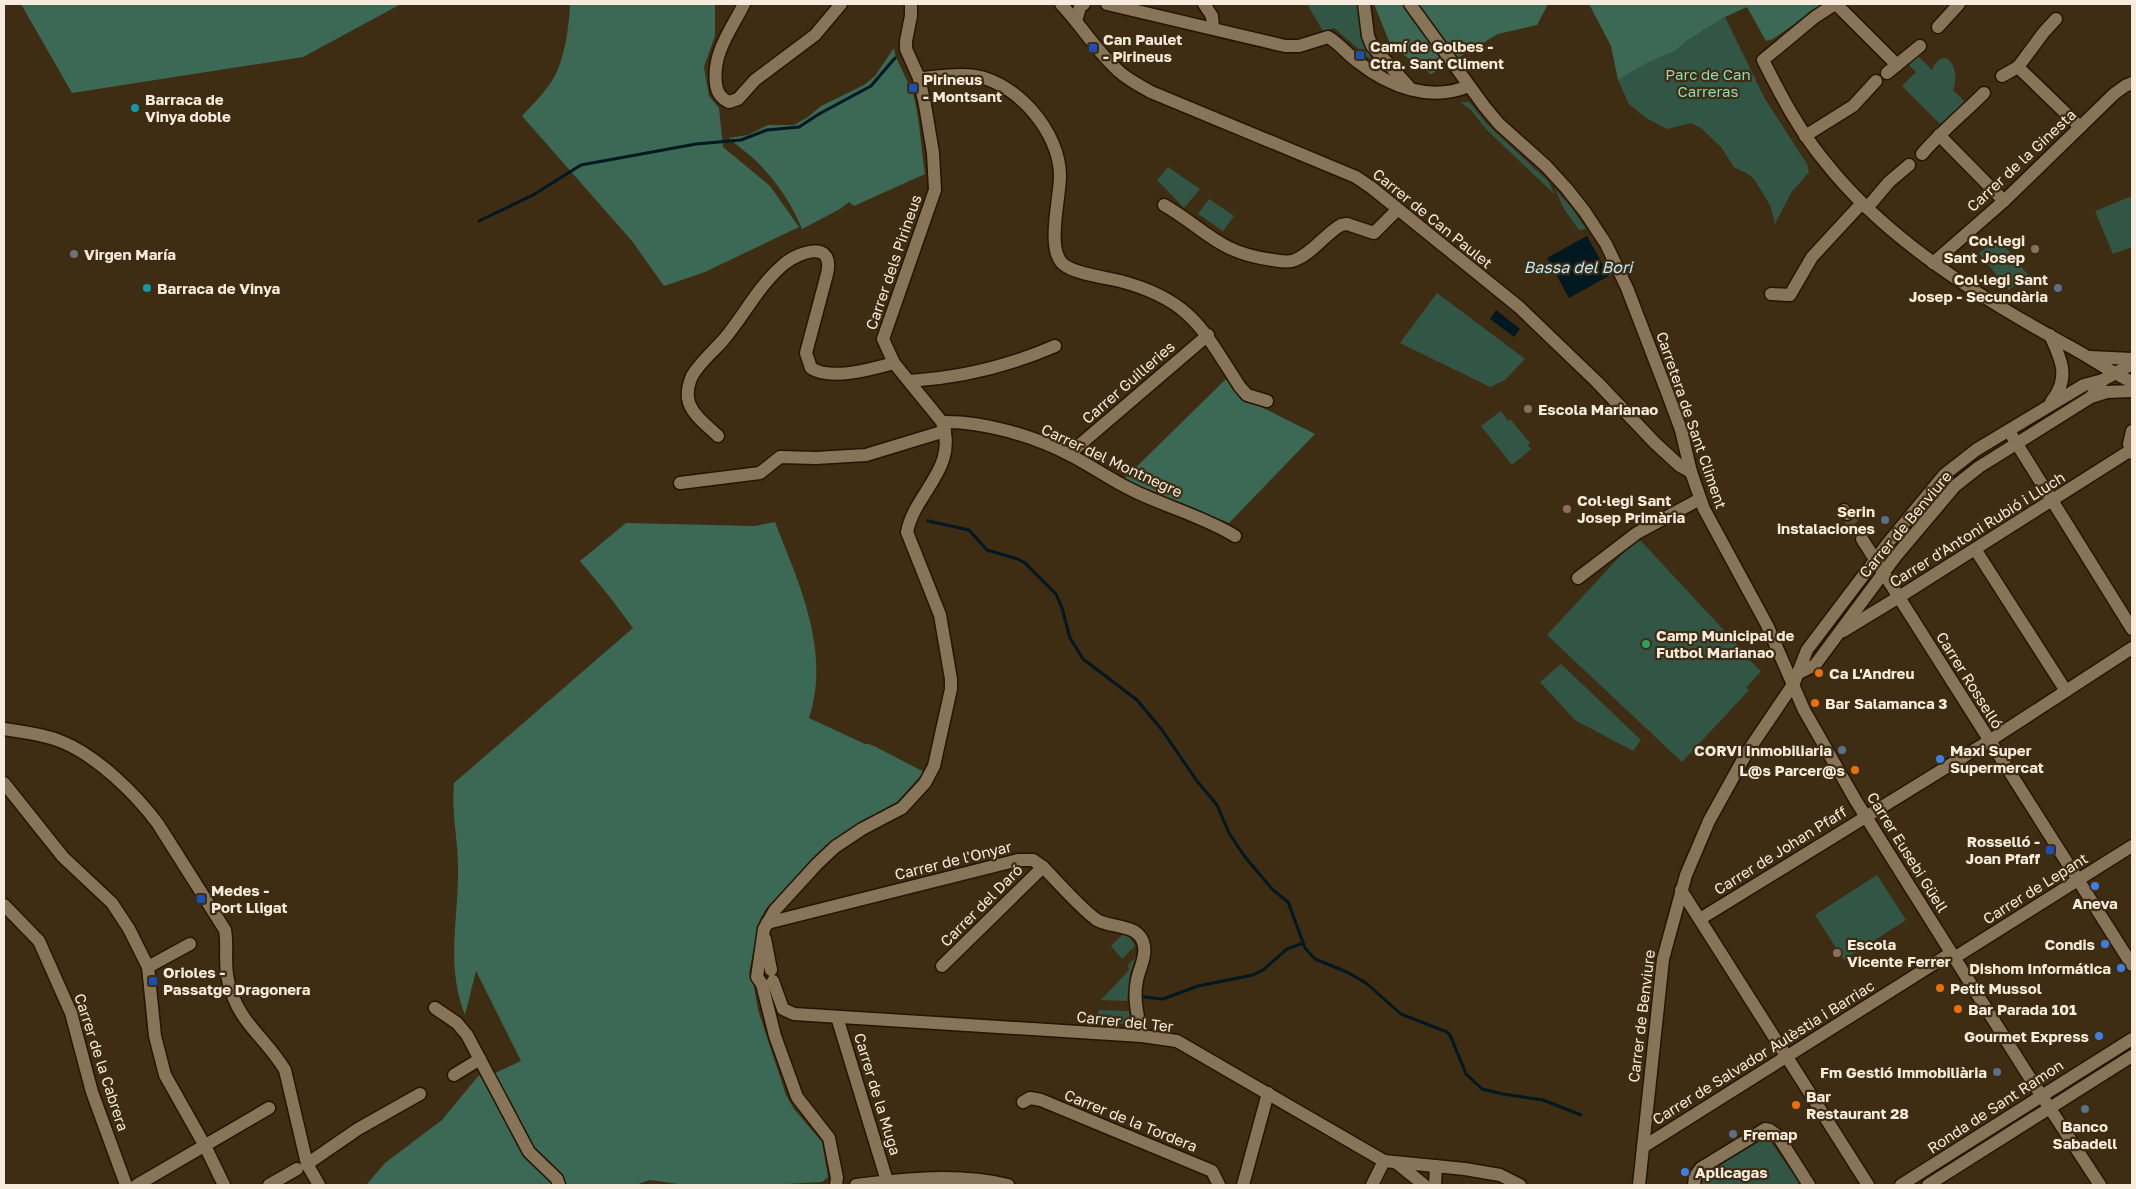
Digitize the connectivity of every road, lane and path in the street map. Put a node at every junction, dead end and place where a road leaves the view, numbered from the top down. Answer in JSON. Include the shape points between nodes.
{"nodes":[{"id":1,"x":744,"y":4,"type":"edge"},
{"id":2,"x":841,"y":4,"type":"edge"},
{"id":3,"x":912,"y":4,"type":"edge"},
{"id":4,"x":1061,"y":4,"type":"edge"},
{"id":5,"x":1084,"y":4,"type":"edge"},
{"id":6,"x":1107,"y":4,"type":"edge"},
{"id":7,"x":1204,"y":4,"type":"edge"},
{"id":8,"x":1364,"y":4,"type":"edge"},
{"id":9,"x":1410,"y":4,"type":"edge"},
{"id":10,"x":1836,"y":4,"type":"edge"},
{"id":11,"x":1959,"y":4,"type":"edge"},
{"id":12,"x":2056,"y":19,"type":"dead end"},
{"id":13,"x":1076,"y":21,"type":"junction"},
{"id":14,"x":1938,"y":27,"type":"dead end"},
{"id":15,"x":1213,"y":28,"type":"junction"},
{"id":16,"x":1920,"y":46,"type":"dead end"},
{"id":17,"x":1385,"y":61,"type":"junction"},
{"id":18,"x":2018,"y":67,"type":"junction"},
{"id":19,"x":1372,"y":72,"type":"junction"},
{"id":20,"x":2002,"y":76,"type":"dead end"},
{"id":21,"x":919,"y":78,"type":"junction"},
{"id":22,"x":1876,"y":81,"type":"dead end"},
{"id":23,"x":2132,"y":83,"type":"edge"},
{"id":24,"x":1469,"y":86,"type":"junction"},
{"id":25,"x":1412,"y":90,"type":"junction"},
{"id":26,"x":1984,"y":93,"type":"dead end"},
{"id":27,"x":2080,"y":127,"type":"junction"},
{"id":28,"x":1939,"y":135,"type":"junction"},
{"id":29,"x":1805,"y":136,"type":"junction"},
{"id":30,"x":1922,"y":154,"type":"dead end"},
{"id":31,"x":1909,"y":165,"type":"dead end"},
{"id":32,"x":2004,"y":201,"type":"junction"},
{"id":33,"x":1164,"y":205,"type":"dead end"},
{"id":34,"x":1865,"y":205,"type":"junction"},
{"id":35,"x":1397,"y":210,"type":"junction"},
{"id":36,"x":1933,"y":263,"type":"junction"},
{"id":37,"x":1771,"y":294,"type":"dead end"},
{"id":38,"x":1208,"y":335,"type":"junction"},
{"id":39,"x":2050,"y":335,"type":"junction"},
{"id":40,"x":1055,"y":346,"type":"dead end"},
{"id":41,"x":2089,"y":357,"type":"junction"},
{"id":42,"x":2132,"y":359,"type":"edge"},
{"id":43,"x":894,"y":363,"type":"junction"},
{"id":44,"x":2132,"y":364,"type":"edge"},
{"id":45,"x":2108,"y":377,"type":"junction"},
{"id":46,"x":909,"y":381,"type":"junction"},
{"id":47,"x":2132,"y":382,"type":"edge"},
{"id":48,"x":2132,"y":391,"type":"edge"},
{"id":49,"x":2090,"y":397,"type":"junction"},
{"id":50,"x":1267,"y":401,"type":"dead end"},
{"id":51,"x":2046,"y":408,"type":"junction"},
{"id":52,"x":943,"y":426,"type":"junction"},
{"id":53,"x":2008,"y":430,"type":"junction"},
{"id":54,"x":2132,"y":431,"type":"edge"},
{"id":55,"x":718,"y":436,"type":"dead end"},
{"id":56,"x":1683,"y":438,"type":"junction"},
{"id":57,"x":1654,"y":443,"type":"junction"},
{"id":58,"x":2017,"y":443,"type":"junction"},
{"id":59,"x":2132,"y":452,"type":"edge"},
{"id":60,"x":1069,"y":454,"type":"junction"},
{"id":61,"x":1691,"y":472,"type":"junction"},
{"id":62,"x":680,"y":483,"type":"dead end"},
{"id":63,"x":1700,"y":500,"type":"junction"},
{"id":64,"x":2052,"y":501,"type":"junction"},
{"id":65,"x":1235,"y":536,"type":"dead end"},
{"id":66,"x":1862,"y":539,"type":"tunnel mouth"},
{"id":67,"x":1975,"y":549,"type":"junction"},
{"id":68,"x":1876,"y":560,"type":"junction"},
{"id":69,"x":1884,"y":572,"type":"junction"},
{"id":70,"x":1578,"y":578,"type":"dead end"},
{"id":71,"x":1899,"y":597,"type":"junction"},
{"id":72,"x":2132,"y":629,"type":"edge"},
{"id":73,"x":1839,"y":633,"type":"junction"},
{"id":74,"x":2132,"y":648,"type":"edge"},
{"id":75,"x":1796,"y":678,"type":"junction"},
{"id":76,"x":2066,"y":690,"type":"junction"},
{"id":77,"x":4,"y":729,"type":"edge"},
{"id":78,"x":1989,"y":741,"type":"junction"},
{"id":79,"x":4,"y":783,"type":"edge"},
{"id":80,"x":1866,"y":816,"type":"junction"},
{"id":81,"x":2132,"y":846,"type":"edge"},
{"id":82,"x":1043,"y":867,"type":"junction"},
{"id":83,"x":2078,"y":880,"type":"junction"},
{"id":84,"x":1681,"y":890,"type":"junction"},
{"id":85,"x":4,"y":905,"type":"edge"},
{"id":86,"x":1700,"y":919,"type":"junction"},
{"id":87,"x":766,"y":926,"type":"junction"},
{"id":88,"x":190,"y":944,"type":"dead end"},
{"id":89,"x":1953,"y":955,"type":"junction"},
{"id":90,"x":2132,"y":965,"type":"edge"},
{"id":91,"x":942,"y":966,"type":"dead end"},
{"id":92,"x":148,"y":967,"type":"junction"},
{"id":93,"x":766,"y":977,"type":"junction"},
{"id":94,"x":435,"y":1008,"type":"dead end"},
{"id":95,"x":837,"y":1017,"type":"junction"},
{"id":96,"x":1142,"y":1036,"type":"junction"},
{"id":97,"x":2132,"y":1038,"type":"edge"},
{"id":98,"x":2132,"y":1056,"type":"edge"},
{"id":99,"x":1786,"y":1057,"type":"junction"},
{"id":100,"x":480,"y":1059,"type":"junction"},
{"id":101,"x":454,"y":1075,"type":"dead end"},
{"id":102,"x":1268,"y":1093,"type":"junction"},
{"id":103,"x":420,"y":1094,"type":"dead end"},
{"id":104,"x":2042,"y":1095,"type":"junction"},
{"id":105,"x":1023,"y":1102,"type":"dead end"},
{"id":106,"x":269,"y":1108,"type":"dead end"},
{"id":107,"x":2050,"y":1108,"type":"junction"},
{"id":108,"x":205,"y":1146,"type":"junction"},
{"id":109,"x":1643,"y":1147,"type":"junction"},
{"id":110,"x":1390,"y":1162,"type":"junction"},
{"id":111,"x":302,"y":1166,"type":"junction"},
{"id":112,"x":1436,"y":1166,"type":"junction"},
{"id":113,"x":887,"y":1181,"type":"junction"},
{"id":114,"x":913,"y":1182,"type":"edge"},
{"id":115,"x":126,"y":1185,"type":"edge"},
{"id":116,"x":138,"y":1185,"type":"edge"},
{"id":117,"x":224,"y":1185,"type":"edge"},
{"id":118,"x":269,"y":1185,"type":"edge"},
{"id":119,"x":319,"y":1185,"type":"edge"},
{"id":120,"x":559,"y":1185,"type":"edge"},
{"id":121,"x":836,"y":1185,"type":"edge"},
{"id":122,"x":856,"y":1185,"type":"edge"},
{"id":123,"x":1008,"y":1185,"type":"edge"},
{"id":124,"x":1219,"y":1185,"type":"edge"},
{"id":125,"x":1244,"y":1185,"type":"edge"},
{"id":126,"x":1372,"y":1185,"type":"edge"},
{"id":127,"x":1424,"y":1185,"type":"edge"},
{"id":128,"x":1435,"y":1185,"type":"edge"},
{"id":129,"x":1520,"y":1185,"type":"edge"},
{"id":130,"x":1639,"y":1185,"type":"edge"},
{"id":131,"x":1694,"y":1185,"type":"edge"},
{"id":132,"x":1809,"y":1185,"type":"edge"},
{"id":133,"x":1868,"y":1185,"type":"edge"},
{"id":134,"x":1901,"y":1185,"type":"edge"},
{"id":135,"x":1928,"y":1185,"type":"edge"},
{"id":136,"x":2100,"y":1185,"type":"edge"}],
"edges":[{"from":1,"to":2,"type":"street","via":[[715,64],[718,91],[725,100],[733,102],[755,80],[815,35]]},
{"from":3,"to":21,"type":"street","name":"Carrer dels Pirineus","via":[[906,48]]},
{"from":4,"to":13,"type":"street","name":"Carrer de Can Paulet"},
{"from":5,"to":13,"type":"street"},
{"from":6,"to":15,"type":"street"},
{"from":7,"to":15,"type":"street","via":[[1212,16]]},
{"from":8,"to":17,"type":"street","via":[[1368,36]]},
{"from":9,"to":24,"type":"street","name":"Carretera de Sant Climent"},
{"from":10,"to":16,"type":"street","via":[[1892,69]]},
{"from":10,"to":29,"type":"street","via":[[1763,60]]},
{"from":11,"to":14,"type":"street"},
{"from":12,"to":18,"type":"street"},
{"from":13,"to":35,"type":"street","name":"Carrer de Can Paulet","via":[[1106,60],[1135,83],[1356,177]]},
{"from":15,"to":19,"type":"street","via":[[1291,47],[1328,37]]},
{"from":17,"to":19,"type":"street"},
{"from":17,"to":25,"type":"street"},
{"from":18,"to":20,"type":"street"},
{"from":18,"to":27,"type":"street"},
{"from":19,"to":25,"type":"street","via":[[1388,82]]},
{"from":21,"to":38,"type":"street","via":[[976,76],[1001,86],[1025,104],[1042,123],[1059,162],[1054,249],[1062,263],[1076,271],[1154,292],[1179,306]]},
{"from":21,"to":43,"type":"street","name":"Carrer dels Pirineus","via":[[933,154],[934,190],[884,333],[885,345]]},
{"from":22,"to":29,"type":"street","via":[[1853,106]]},
{"from":23,"to":27,"type":"street","name":"Carrer de la Ginesta","via":[[2114,94]]},
{"from":24,"to":25,"type":"street","via":[[1447,93]]},
{"from":24,"to":56,"type":"street","name":"Carretera de Sant Climent","via":[[1499,124],[1567,189],[1606,244],[1627,288]]},
{"from":26,"to":28,"type":"street"},
{"from":27,"to":32,"type":"street","name":"Carrer de la Ginesta"},
{"from":28,"to":30,"type":"street"},
{"from":28,"to":32,"type":"street"},
{"from":29,"to":34,"type":"street","via":[[1826,164]]},
{"from":31,"to":34,"type":"street"},
{"from":32,"to":36,"type":"street","name":"Carrer de la Ginesta"},
{"from":33,"to":35,"type":"street","via":[[1232,250],[1256,258],[1288,262],[1303,256],[1342,225],[1374,232]]},
{"from":34,"to":36,"type":"street"},
{"from":34,"to":37,"type":"street","via":[[1812,257],[1790,295]]},
{"from":35,"to":57,"type":"street","name":"Carrer de Can Paulet","via":[[1519,307],[1604,388]]},
{"from":36,"to":39,"type":"street","via":[[1963,285]]},
{"from":38,"to":50,"type":"street","via":[[1240,387],[1248,395]]},
{"from":38,"to":60,"type":"street","name":"Carrer Guilleries"},
{"from":39,"to":41,"type":"street"},
{"from":39,"to":51,"type":"street","name":"Carrer de Benviure","via":[[2062,360],[2063,372],[2058,394]]},
{"from":40,"to":46,"type":"street","via":[[1023,358],[956,375]]},
{"from":41,"to":42,"type":"street"},
{"from":41,"to":45,"type":"street"},
{"from":43,"to":46,"type":"street","name":"Carrer dels Pirineus"},
{"from":43,"to":55,"type":"street","via":[[847,373],[811,368],[806,353],[828,274],[828,261],[826,256],[815,251],[801,254],[768,279],[688,384],[688,400],[696,415]]},
{"from":44,"to":45,"type":"street"},
{"from":45,"to":47,"type":"street"},
{"from":45,"to":49,"type":"street","name":"Carrer de Benviure"},
{"from":45,"to":51,"type":"street","name":"Carrer de Benviure","via":[[2084,385]]},
{"from":46,"to":52,"type":"street","name":"Carrer dels Pirineus"},
{"from":48,"to":49,"type":"street","via":[[2107,392]]},
{"from":49,"to":58,"type":"street","name":"Carrer de Benviure"},
{"from":51,"to":53,"type":"street","name":"Carrer de Benviure"},
{"from":52,"to":60,"type":"street","name":"Carrer del Montnegre","via":[[972,423],[1017,434]]},
{"from":52,"to":62,"type":"street","name":"Carrer del Montnegre","via":[[866,454],[780,457],[760,473]]},
{"from":52,"to":87,"type":"street","via":[[944,461],[907,532],[940,615],[951,679],[931,774],[902,808],[855,833],[829,852],[775,910]]},
{"from":53,"to":58,"type":"street"},
{"from":53,"to":68,"type":"street","name":"Carrer de Benviure","via":[[1944,475]]},
{"from":54,"to":59,"type":"street","via":[[2129,437]]},
{"from":56,"to":57,"type":"street","via":[[1668,445]]},
{"from":56,"to":61,"type":"street","name":"Carretera de Sant Climent"},
{"from":57,"to":61,"type":"street","name":"Carrer de Can Paulet"},
{"from":58,"to":64,"type":"street"},
{"from":58,"to":69,"type":"street","name":"Carrer de Benviure","via":[[1955,486]]},
{"from":59,"to":64,"type":"street","name":"Carrer d'Antoni Rubió i Lluch"},
{"from":60,"to":65,"type":"street","name":"Carrer del Montnegre","via":[[1133,491],[1219,526]]},
{"from":61,"to":63,"type":"street","name":"Carretera de Sant Climent"},
{"from":63,"to":70,"type":"street","via":[[1637,533]]},
{"from":63,"to":75,"type":"street","name":"Carretera de Sant Climent"},
{"from":64,"to":67,"type":"street","name":"Carrer d'Antoni Rubió i Lluch"},
{"from":64,"to":72,"type":"street"},
{"from":66,"to":68,"type":"street","name":"Carrer Rosselló"},
{"from":67,"to":71,"type":"street","name":"Carrer d'Antoni Rubió i Lluch"},
{"from":67,"to":76,"type":"street"},
{"from":68,"to":69,"type":"street","name":"Carrer Rosselló"},
{"from":68,"to":75,"type":"street","name":"Carrer de Benviure","via":[[1807,650]]},
{"from":69,"to":71,"type":"street","name":"Carrer Rosselló"},
{"from":69,"to":73,"type":"street","name":"Carrer de Benviure"},
{"from":71,"to":73,"type":"street","name":"Carrer d'Antoni Rubió i Lluch"},
{"from":71,"to":78,"type":"street","name":"Carrer Rosselló"},
{"from":73,"to":75,"type":"street","name":"Carrer de Benviure","via":[[1816,665]]},
{"from":74,"to":76,"type":"street","name":"Carrer de Johan Pfaff"},
{"from":75,"to":80,"type":"street","name":"Carrer Eusebi Güell","via":[[1804,710]]},
{"from":75,"to":84,"type":"street","name":"Carrer de Benviure","via":[[1746,754],[1718,804]]},
{"from":76,"to":78,"type":"street","name":"Carrer de Johan Pfaff"},
{"from":77,"to":111,"type":"street","via":[[43,736],[72,746],[106,770],[158,824],[225,930],[230,990],[242,1017],[285,1070]]},
{"from":78,"to":80,"type":"street","name":"Carrer de Johan Pfaff"},
{"from":78,"to":83,"type":"street","name":"Carrer Rosselló"},
{"from":79,"to":92,"type":"street","via":[[63,857],[112,903]]},
{"from":80,"to":86,"type":"street","name":"Carrer de Johan Pfaff"},
{"from":80,"to":89,"type":"street","name":"Carrer Eusebi Güell"},
{"from":81,"to":83,"type":"street","name":"Carrer de Lepant"},
{"from":82,"to":87,"type":"street","name":"Carrer de l'Onyar","via":[[1033,860],[1018,860]]},
{"from":82,"to":91,"type":"street","name":"Carrer del Daró"},
{"from":82,"to":96,"type":"street","name":"Carrer de l'Onyar","via":[[1097,919],[1127,927],[1142,939],[1143,960],[1137,978],[1135,1005]]},
{"from":83,"to":89,"type":"street","name":"Carrer de Lepant"},
{"from":83,"to":90,"type":"street","name":"Carrer Rosselló"},
{"from":84,"to":86,"type":"street"},
{"from":84,"to":109,"type":"street","name":"Carrer de Benviure","via":[[1663,959]]},
{"from":85,"to":115,"type":"street","name":"Carrer de la Cabrera","via":[[39,941],[71,1012],[92,1092]]},
{"from":86,"to":99,"type":"street"},
{"from":87,"to":93,"type":"street"},
{"from":87,"to":93,"type":"street","via":[[759,954]]},
{"from":88,"to":92,"type":"street"},
{"from":89,"to":99,"type":"street","name":"Carrer de Salvador Aulèstia i Barriac"},
{"from":89,"to":104,"type":"street","name":"Carrer Eusebi Güell"},
{"from":92,"to":108,"type":"street","via":[[155,1036],[163,1069]]},
{"from":93,"to":95,"type":"street","name":"Carrer del Ter","via":[[788,1012]]},
{"from":93,"to":121,"type":"street","via":[[769,1017],[796,1097],[829,1138]]},
{"from":94,"to":100,"type":"street","via":[[457,1023]]},
{"from":95,"to":96,"type":"street","name":"Carrer del Ter"},
{"from":95,"to":113,"type":"street","name":"Carrer de la Muga"},
{"from":96,"to":102,"type":"street","name":"Carrer del Ter","via":[[1177,1042]]},
{"from":97,"to":104,"type":"street","name":"Ronda de Sant Ramon"},
{"from":98,"to":107,"type":"street","name":"Ronda de Sant Ramon"},
{"from":99,"to":109,"type":"street","name":"Carrer de Salvador Aulèstia i Barriac"},
{"from":99,"to":133,"type":"street"},
{"from":100,"to":101,"type":"street"},
{"from":100,"to":120,"type":"street","via":[[529,1152],[557,1179]]},
{"from":102,"to":110,"type":"street","name":"Carrer del Ter"},
{"from":102,"to":125,"type":"street"},
{"from":103,"to":111,"type":"street"},
{"from":104,"to":107,"type":"street","name":"Carrer Eusebi Güell"},
{"from":104,"to":134,"type":"street","name":"Ronda de Sant Ramon"},
{"from":105,"to":124,"type":"street","name":"Carrer de la Tordera","via":[[1030,1098],[1041,1100],[1212,1171]]},
{"from":106,"to":108,"type":"street"},
{"from":107,"to":135,"type":"street","name":"Ronda de Sant Ramon"},
{"from":107,"to":136,"type":"street","name":"Carrer Eusebi Güell"},
{"from":108,"to":116,"type":"street"},
{"from":108,"to":117,"type":"street"},
{"from":109,"to":130,"type":"street","name":"Carrer de Benviure"},
{"from":110,"to":112,"type":"street","name":"Carrer del Ter"},
{"from":110,"to":126,"type":"street"},
{"from":110,"to":127,"type":"street"},
{"from":111,"to":118,"type":"street"},
{"from":111,"to":119,"type":"street"},
{"from":112,"to":128,"type":"street"},
{"from":112,"to":129,"type":"street","name":"Carrer del Ter","via":[[1500,1175]]},
{"from":113,"to":114,"type":"street"},
{"from":113,"to":122,"type":"street"},
{"from":114,"to":123,"type":"street","via":[[975,1179]]},
{"from":131,"to":132,"type":"street","via":[[1697,1171],[1765,1129],[1778,1136]]}]}
